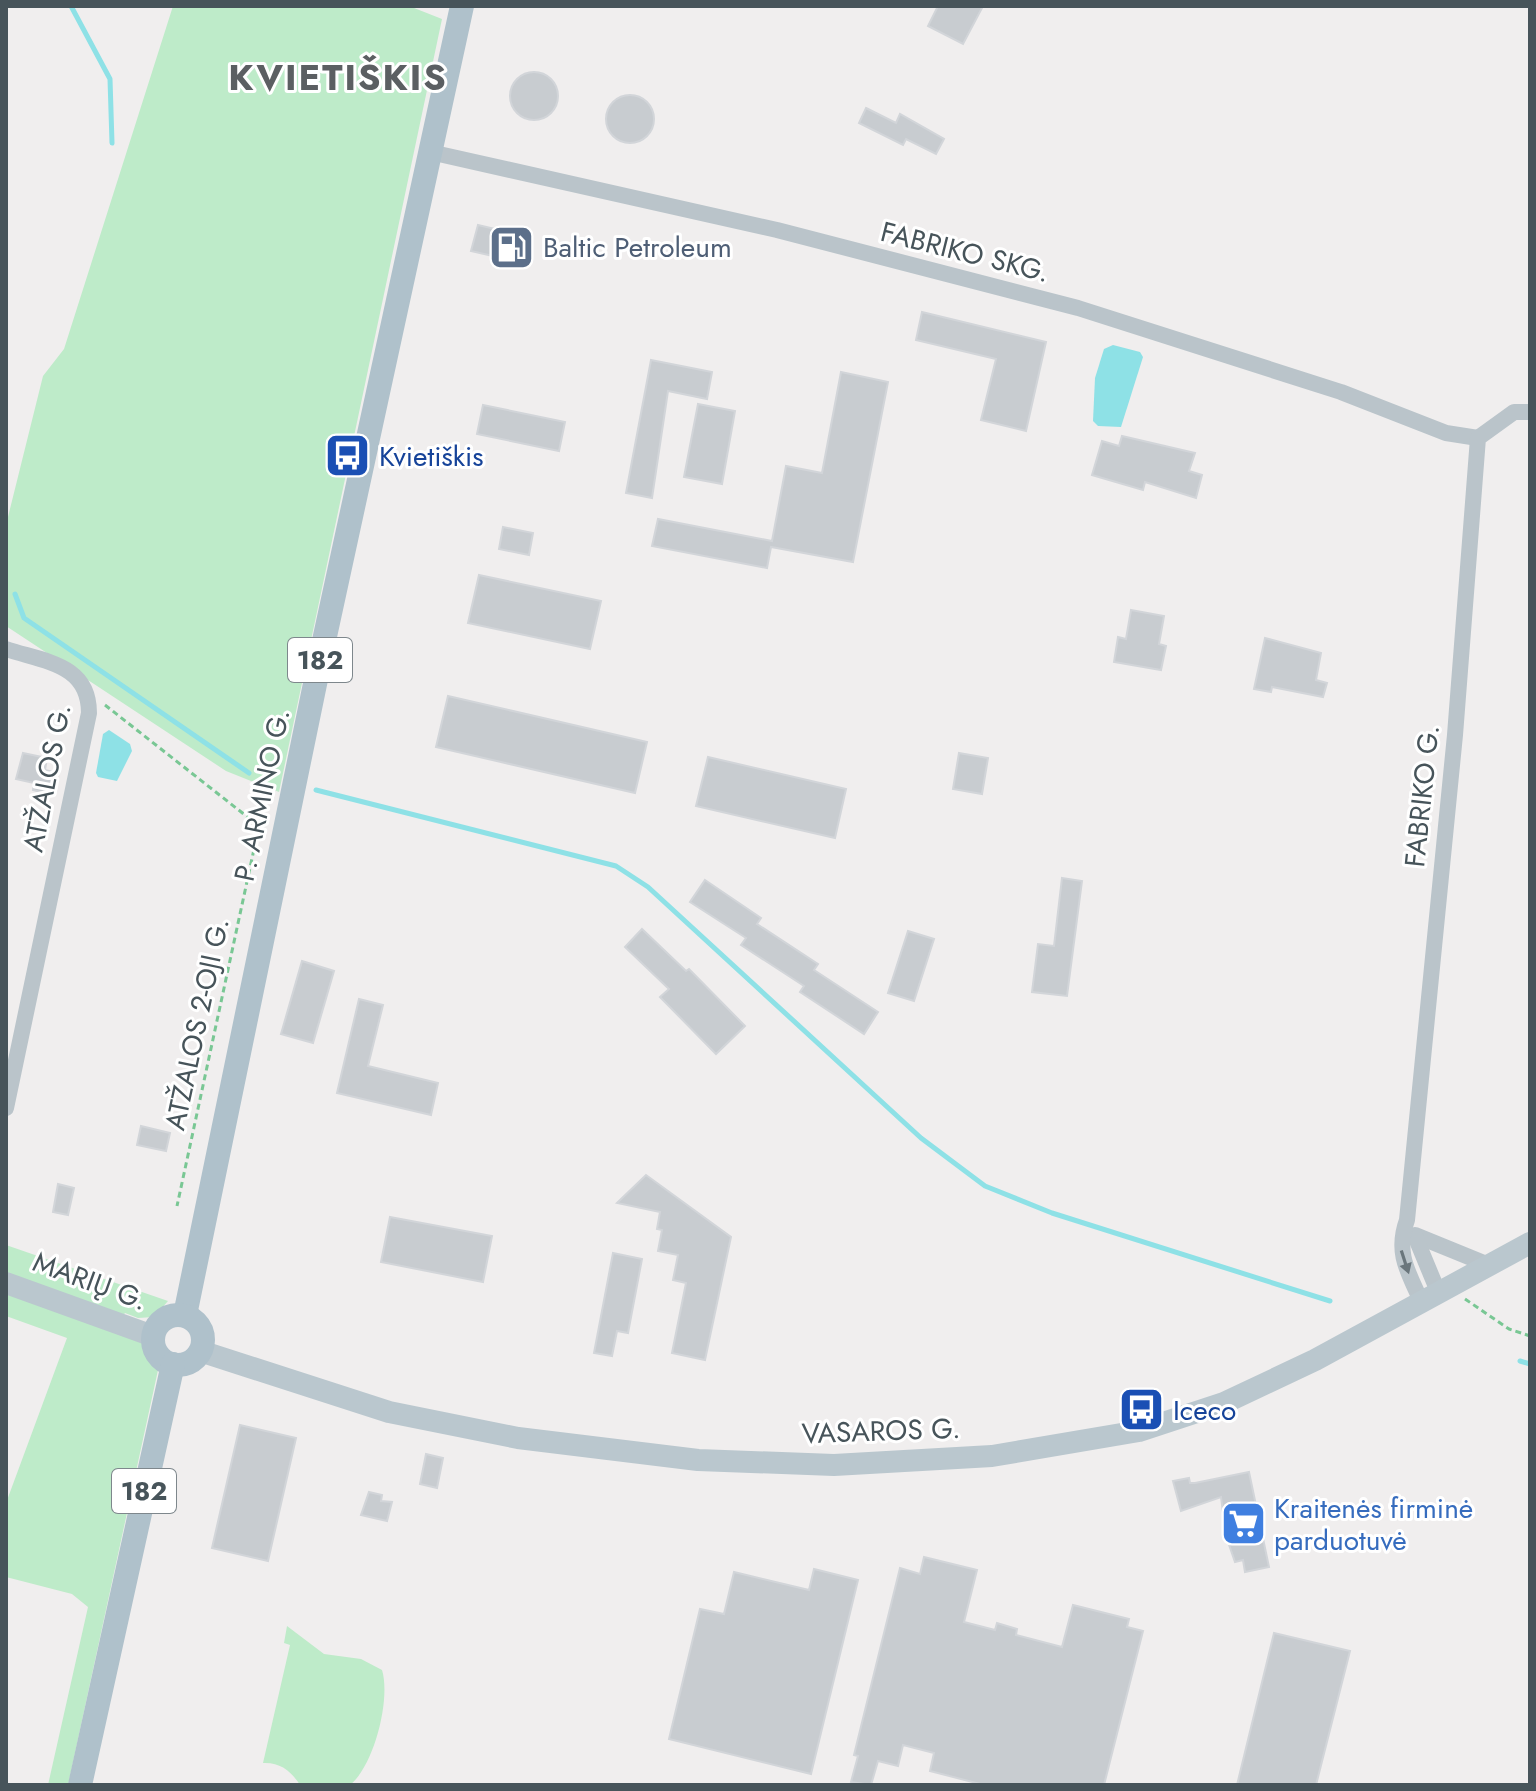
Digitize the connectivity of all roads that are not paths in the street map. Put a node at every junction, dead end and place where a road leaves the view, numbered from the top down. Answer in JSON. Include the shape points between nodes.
{"nodes":[{"id":1,"x":461,"y":6,"type":"edge"},
{"id":2,"x":430,"y":152,"type":"junction"},
{"id":3,"x":1530,"y":412,"type":"edge"},
{"id":4,"x":1478,"y":438,"type":"junction"},
{"id":5,"x":6,"y":649,"type":"edge"},
{"id":6,"x":6,"y":1108,"type":"edge"},
{"id":7,"x":1411,"y":1227,"type":"junction"},
{"id":8,"x":1530,"y":1243,"type":"edge"},
{"id":9,"x":1491,"y":1266,"type":"junction"},
{"id":10,"x":6,"y":1283,"type":"edge"},
{"id":11,"x":1437,"y":1295,"type":"junction"},
{"id":12,"x":185,"y":1315,"type":"junction"},
{"id":13,"x":153,"y":1336,"type":"junction"},
{"id":14,"x":200,"y":1351,"type":"junction"},
{"id":15,"x":173,"y":1364,"type":"junction"},
{"id":16,"x":80,"y":1785,"type":"edge"}],
"edges":[{"from":1,"to":2,"type":"main road","name":"P. ARMINO G.","number":"182"},
{"from":2,"to":4,"type":"street","name":"FABRIKO SKG.","via":[[777,230],[1078,308],[1341,392],[1446,433]]},
{"from":2,"to":12,"type":"main road","name":"P. ARMINO G.","number":"182"},
{"from":3,"to":4,"type":"street","via":[[1514,412]]},
{"from":4,"to":7,"type":"street","name":"FABRIKO G."},
{"from":5,"to":6,"type":"street","name":"ATŽALOS G.","via":[[72,671],[89,693]]},
{"from":7,"to":9,"type":"street"},
{"from":7,"to":11,"type":"street","name":"FABRIKO G.","via":[[1400,1240],[1404,1262]]},
{"from":8,"to":9,"type":"street","name":"VASAROS G."},
{"from":9,"to":11,"type":"street","name":"VASAROS G."},
{"from":10,"to":13,"type":"street","name":"MARIŲ G."},
{"from":11,"to":14,"type":"street","name":"VASAROS G.","via":[[1272,1382],[1178,1419],[1067,1446],[912,1462],[698,1460],[518,1438],[389,1412]]},
{"from":12,"to":13,"type":"main road","via":[[161,1321]]},
{"from":12,"to":14,"type":"main road","via":[[202,1334]]},
{"from":13,"to":15,"type":"main road","via":[[155,1351]]},
{"from":14,"to":15,"type":"main road","via":[[189,1362]]},
{"from":15,"to":16,"type":"main road","number":"182"}]}
